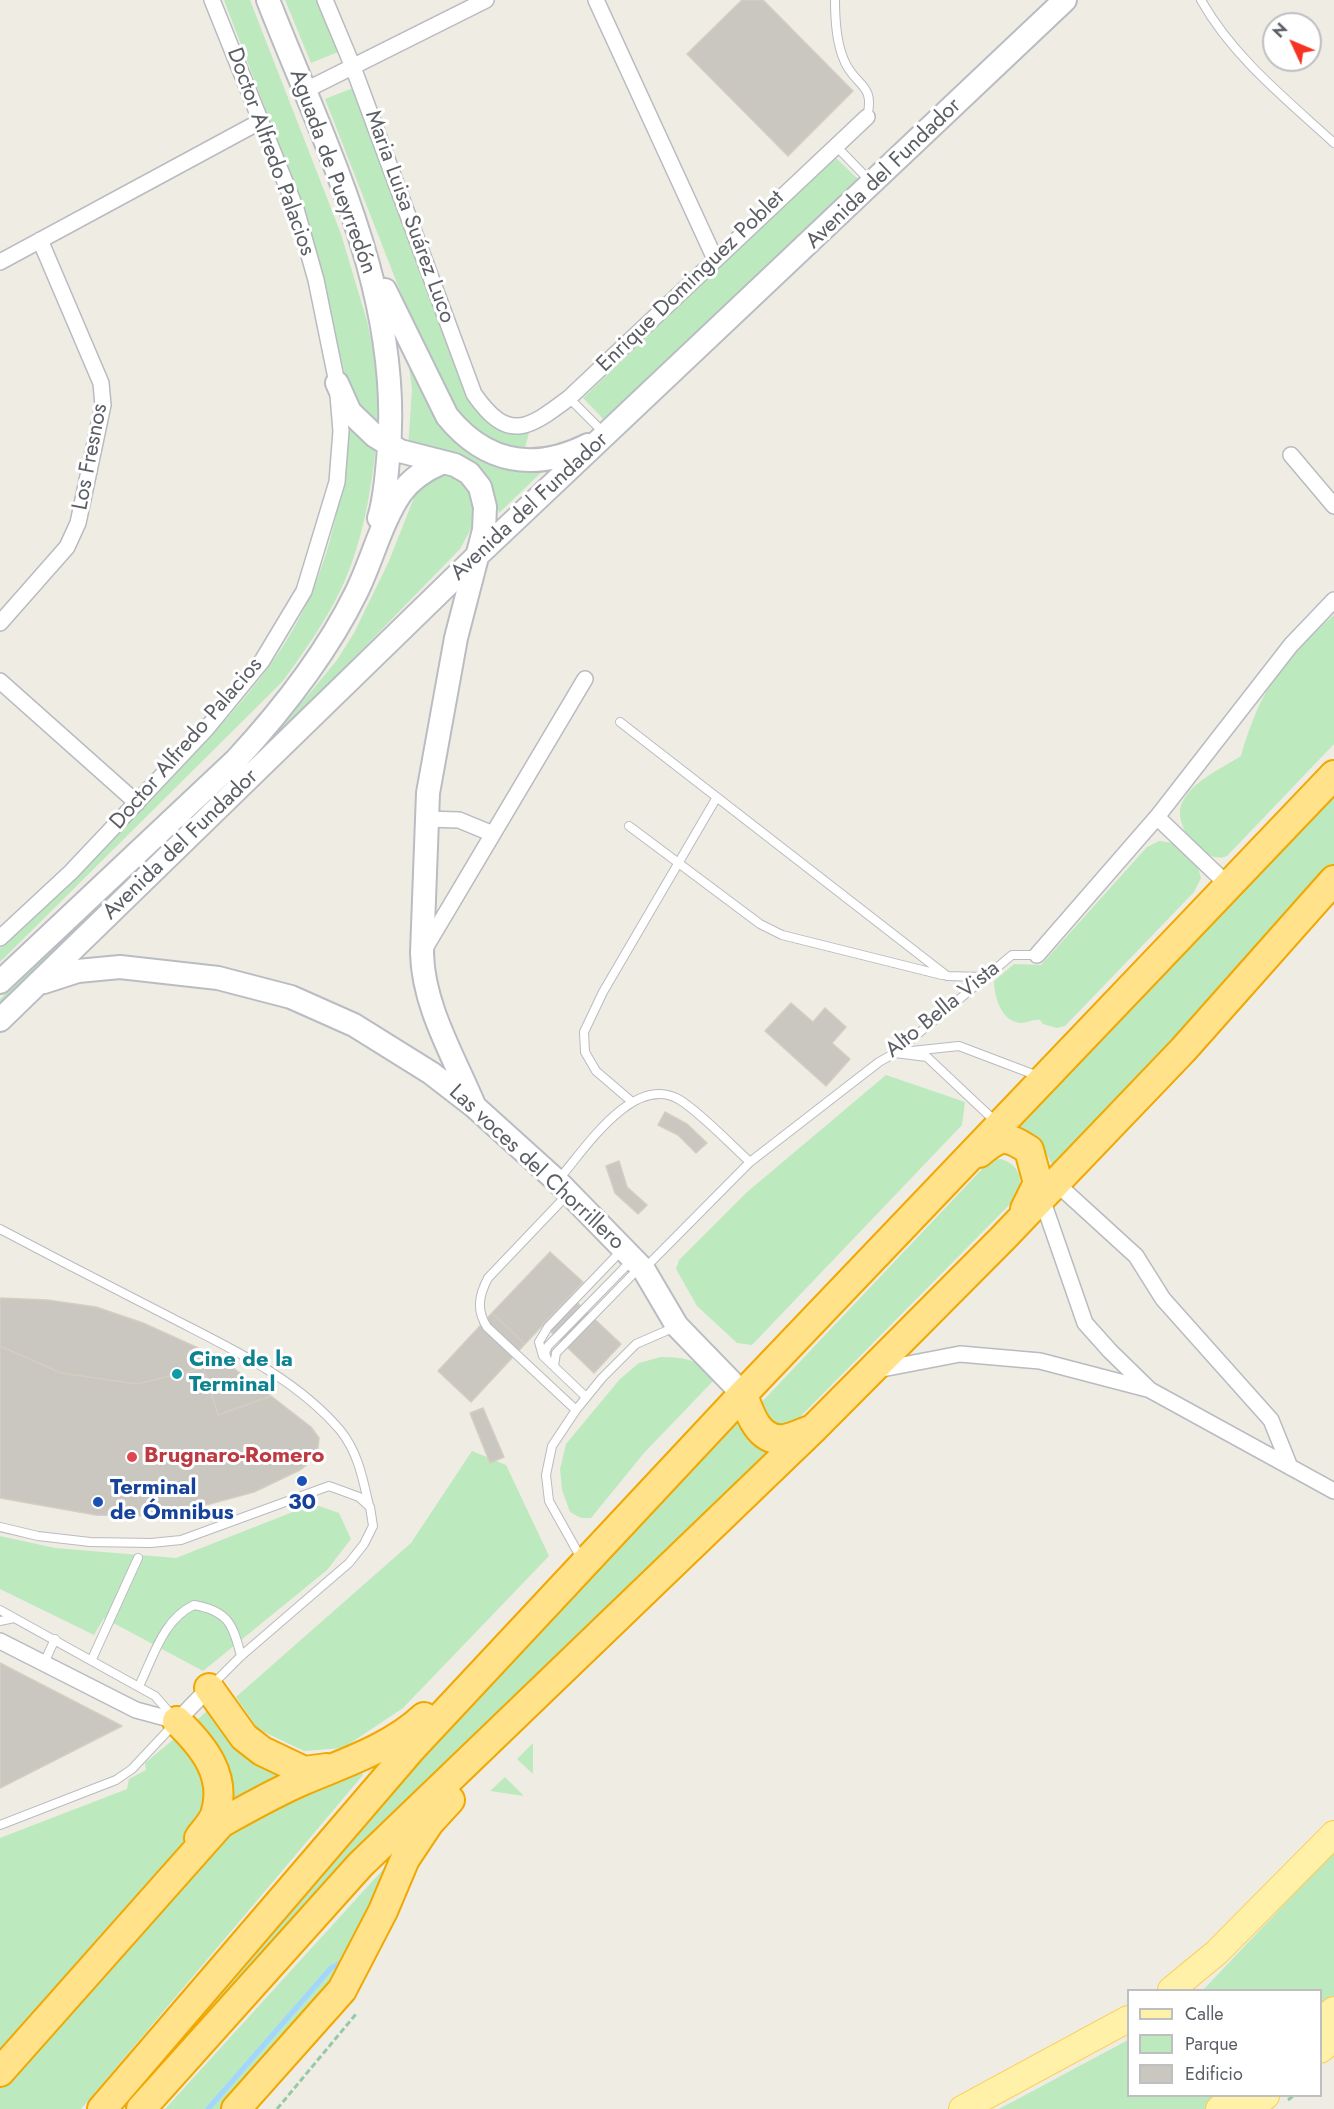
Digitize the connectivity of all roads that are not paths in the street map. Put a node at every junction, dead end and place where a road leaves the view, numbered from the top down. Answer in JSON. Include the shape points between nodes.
{"nodes":[{"id":1,"x":212,"y":0,"type":"edge"},
{"id":2,"x":268,"y":0,"type":"edge"},
{"id":3,"x":325,"y":0,"type":"edge"},
{"id":4,"x":486,"y":0,"type":"edge"},
{"id":5,"x":596,"y":0,"type":"edge"},
{"id":6,"x":835,"y":0,"type":"edge"},
{"id":7,"x":1065,"y":0,"type":"edge"},
{"id":8,"x":1201,"y":0,"type":"edge"},
{"id":9,"x":353,"y":67,"type":"junction"},
{"id":10,"x":304,"y":91,"type":"junction"},
{"id":11,"x":867,"y":117,"type":"joint"},
{"id":12,"x":261,"y":121,"type":"junction"},
{"id":13,"x":1334,"y":143,"type":"edge"},
{"id":14,"x":835,"y":145,"type":"junction"},
{"id":15,"x":873,"y":184,"type":"junction"},
{"id":16,"x":40,"y":240,"type":"junction"},
{"id":17,"x":362,"y":240,"type":"junction"},
{"id":18,"x":715,"y":259,"type":"junction"},
{"id":19,"x":0,"y":262,"type":"edge"},
{"id":20,"x":337,"y":383,"type":"junction"},
{"id":21,"x":569,"y":398,"type":"junction"},
{"id":22,"x":506,"y":425,"type":"joint"},
{"id":23,"x":606,"y":435,"type":"junction"},
{"id":24,"x":390,"y":446,"type":"junction"},
{"id":25,"x":1290,"y":455,"type":"dead end"},
{"id":26,"x":441,"y":463,"type":"junction"},
{"id":27,"x":1334,"y":506,"type":"edge"},
{"id":28,"x":478,"y":555,"type":"junction"},
{"id":29,"x":356,"y":594,"type":"junction"},
{"id":30,"x":1334,"y":600,"type":"edge"},
{"id":31,"x":0,"y":623,"type":"edge"},
{"id":32,"x":585,"y":679,"type":"dead end"},
{"id":33,"x":0,"y":681,"type":"edge"},
{"id":34,"x":620,"y":722,"type":"dead end"},
{"id":35,"x":1334,"y":775,"type":"edge"},
{"id":36,"x":717,"y":797,"type":"junction"},
{"id":37,"x":137,"y":803,"type":"junction"},
{"id":38,"x":1157,"y":817,"type":"junction"},
{"id":39,"x":425,"y":819,"type":"junction"},
{"id":40,"x":629,"y":826,"type":"dead end"},
{"id":41,"x":493,"y":834,"type":"junction"},
{"id":42,"x":678,"y":863,"type":"junction"},
{"id":43,"x":1334,"y":880,"type":"edge"},
{"id":44,"x":1228,"y":885,"type":"junction"},
{"id":45,"x":0,"y":938,"type":"edge"},
{"id":46,"x":422,"y":953,"type":"junction"},
{"id":47,"x":1037,"y":955,"type":"joint"},
{"id":48,"x":946,"y":976,"type":"junction"},
{"id":49,"x":983,"y":977,"type":"junction"},
{"id":50,"x":0,"y":982,"type":"edge"},
{"id":51,"x":37,"y":985,"type":"junction"},
{"id":52,"x":0,"y":1020,"type":"edge"},
{"id":53,"x":895,"y":1053,"type":"junction"},
{"id":54,"x":1044,"y":1078,"type":"junction"},
{"id":55,"x":631,"y":1101,"type":"junction"},
{"id":56,"x":475,"y":1107,"type":"junction"},
{"id":57,"x":1009,"y":1134,"type":"junction"},
{"id":58,"x":750,"y":1162,"type":"junction"},
{"id":59,"x":563,"y":1187,"type":"junction"},
{"id":60,"x":1049,"y":1191,"type":"junction"},
{"id":61,"x":0,"y":1229,"type":"edge"},
{"id":62,"x":1002,"y":1239,"type":"junction"},
{"id":63,"x":635,"y":1261,"type":"junction"},
{"id":64,"x":677,"y":1326,"type":"junction"},
{"id":65,"x":547,"y":1360,"type":"junction"},
{"id":66,"x":554,"y":1366,"type":"junction"},
{"id":67,"x":872,"y":1371,"type":"junction"},
{"id":68,"x":1150,"y":1390,"type":"junction"},
{"id":69,"x":743,"y":1394,"type":"junction"},
{"id":70,"x":586,"y":1397,"type":"junction"},
{"id":71,"x":576,"y":1410,"type":"junction"},
{"id":72,"x":813,"y":1429,"type":"junction"},
{"id":73,"x":1290,"y":1467,"type":"junction"},
{"id":74,"x":1334,"y":1491,"type":"edge"},
{"id":75,"x":370,"y":1507,"type":"junction"},
{"id":76,"x":0,"y":1527,"type":"edge"},
{"id":77,"x":138,"y":1558,"type":"dead end"},
{"id":78,"x":584,"y":1564,"type":"junction"},
{"id":79,"x":548,"y":1601,"type":"junction"},
{"id":80,"x":635,"y":1601,"type":"junction"},
{"id":81,"x":0,"y":1610,"type":"edge"},
{"id":82,"x":14,"y":1618,"type":"junction"},
{"id":83,"x":0,"y":1621,"type":"edge"},
{"id":84,"x":55,"y":1640,"type":"junction"},
{"id":85,"x":0,"y":1641,"type":"edge"},
{"id":86,"x":241,"y":1656,"type":"junction"},
{"id":87,"x":92,"y":1659,"type":"junction"},
{"id":88,"x":44,"y":1663,"type":"junction"},
{"id":89,"x":139,"y":1686,"type":"junction"},
{"id":90,"x":209,"y":1688,"type":"junction"},
{"id":91,"x":177,"y":1721,"type":"junction"},
{"id":92,"x":338,"y":1767,"type":"junction"},
{"id":93,"x":0,"y":1825,"type":"edge"},
{"id":94,"x":1334,"y":1834,"type":"edge"},
{"id":95,"x":181,"y":1865,"type":"junction"},
{"id":96,"x":1172,"y":1989,"type":"edge"},
{"id":97,"x":1334,"y":2010,"type":"edge"},
{"id":98,"x":1322,"y":2019,"type":"edge"},
{"id":99,"x":1127,"y":2020,"type":"edge"},
{"id":100,"x":1334,"y":2039,"type":"edge"},
{"id":101,"x":1322,"y":2048,"type":"edge"},
{"id":102,"x":0,"y":2072,"type":"edge"},
{"id":103,"x":1233,"y":2097,"type":"edge"},
{"id":104,"x":1265,"y":2097,"type":"edge"},
{"id":105,"x":102,"y":2109,"type":"edge"},
{"id":106,"x":141,"y":2109,"type":"edge"},
{"id":107,"x":236,"y":2109,"type":"edge"},
{"id":108,"x":962,"y":2109,"type":"edge"},
{"id":109,"x":1219,"y":2109,"type":"edge"},
{"id":110,"x":1249,"y":2109,"type":"edge"}],
"edges":[{"from":1,"to":12,"type":"street","name":"Doctor Alfredo Palacios"},
{"from":2,"to":10,"type":"main road","name":"Aguada de Pueyrredón"},
{"from":3,"to":9,"type":"street","name":"Maria Luisa Suárez Luco"},
{"from":4,"to":9,"type":"street"},
{"from":5,"to":18,"type":"street"},
{"from":6,"to":11,"type":"lane","via":[[835,23],[844,61],[867,88],[871,101]]},
{"from":7,"to":15,"type":"main road","name":"Avenida del Fundador"},
{"from":8,"to":13,"type":"lane","via":[[1241,56]]},
{"from":9,"to":10,"type":"street"},
{"from":9,"to":22,"type":"street","name":"Maria Luisa Suárez Luco","via":[[474,394],[486,411]]},
{"from":10,"to":17,"type":"main road","name":"Aguada de Pueyrredón"},
{"from":11,"to":14,"type":"street","name":"Enrique Dominguez Poblet"},
{"from":12,"to":16,"type":"street"},
{"from":12,"to":20,"type":"street","name":"Doctor Alfredo Palacios","via":[[296,209],[316,280]]},
{"from":14,"to":15,"type":"lane"},
{"from":14,"to":18,"type":"street","name":"Enrique Dominguez Poblet"},
{"from":15,"to":23,"type":"main road","name":"Avenida del Fundador"},
{"from":16,"to":19,"type":"street"},
{"from":16,"to":31,"type":"street","name":"Los Fresnos","via":[[102,382],[103,405],[78,523],[67,546]]},
{"from":17,"to":23,"type":"main road","via":[[434,394],[461,433],[483,450],[525,460],[570,454]]},
{"from":17,"to":24,"type":"main road","name":"Aguada de Pueyrredón","via":[[388,358]]},
{"from":18,"to":21,"type":"street","name":"Enrique Dominguez Poblet"},
{"from":20,"to":24,"type":"main road","via":[[350,412]]},
{"from":20,"to":37,"type":"street","name":"Doctor Alfredo Palacios","via":[[341,431],[337,482],[304,591],[262,661]]},
{"from":21,"to":22,"type":"street","name":"Enrique Dominguez Poblet","via":[[528,426]]},
{"from":21,"to":23,"type":"lane"},
{"from":23,"to":28,"type":"main road","name":"Avenida del Fundador"},
{"from":24,"to":26,"type":"main road"},
{"from":24,"to":29,"type":"main road","name":"Aguada de Pueyrredón","via":[[384,502]]},
{"from":25,"to":27,"type":"street"},
{"from":26,"to":28,"type":"main road","via":[[469,472],[480,487],[485,507]]},
{"from":26,"to":29,"type":"main road","via":[[413,479],[400,494]]},
{"from":28,"to":39,"type":"main road","via":[[456,638]]},
{"from":28,"to":51,"type":"main road","name":"Avenida del Fundador"},
{"from":29,"to":50,"type":"main road","name":"Avenida del Fundador","via":[[293,693],[237,760]]},
{"from":30,"to":38,"type":"street","name":"Alto Bella Vista","via":[[1291,645]]},
{"from":32,"to":41,"type":"street"},
{"from":33,"to":37,"type":"street"},
{"from":34,"to":36,"type":"lane"},
{"from":35,"to":44,"type":"highway"},
{"from":36,"to":42,"type":"lane"},
{"from":36,"to":48,"type":"lane"},
{"from":37,"to":45,"type":"street","name":"Doctor Alfredo Palacios"},
{"from":38,"to":44,"type":"street"},
{"from":38,"to":47,"type":"street","name":"Alto Bella Vista"},
{"from":39,"to":41,"type":"street","via":[[459,820]]},
{"from":39,"to":46,"type":"main road"},
{"from":40,"to":42,"type":"lane"},
{"from":41,"to":46,"type":"street"},
{"from":42,"to":48,"type":"lane","via":[[760,924],[782,935]]},
{"from":42,"to":55,"type":"lane","via":[[584,1032],[585,1052],[596,1071]]},
{"from":43,"to":60,"type":"highway","via":[[1183,1050]]},
{"from":44,"to":54,"type":"highway"},
{"from":46,"to":56,"type":"main road","via":[[422,970],[432,1008]]},
{"from":47,"to":49,"type":"lane","name":"Alto Bella Vista","via":[[1012,955]]},
{"from":48,"to":49,"type":"lane"},
{"from":49,"to":53,"type":"lane","name":"Alto Bella Vista"},
{"from":51,"to":52,"type":"main road","name":"Avenida del Fundador"},
{"from":51,"to":56,"type":"main road","name":"Las voces del Chorrillero","via":[[78,971],[120,968],[218,978],[291,997],[354,1025],[431,1073]]},
{"from":53,"to":54,"type":"lane","via":[[959,1046]]},
{"from":53,"to":57,"type":"lane","via":[[927,1057]]},
{"from":53,"to":58,"type":"lane","name":"Alto Bella Vista"},
{"from":54,"to":57,"type":"highway"},
{"from":55,"to":58,"type":"lane","via":[[663,1094],[680,1100]]},
{"from":55,"to":59,"type":"lane"},
{"from":56,"to":59,"type":"main road","name":"Las voces del Chorrillero"},
{"from":57,"to":62,"type":"highway","via":[[1031,1155],[1038,1183],[1028,1205]]},
{"from":57,"to":69,"type":"highway","via":[[958,1169]]},
{"from":58,"to":63,"type":"lane","name":"Alto Bella Vista"},
{"from":59,"to":63,"type":"main road","name":"Las voces del Chorrillero"},
{"from":59,"to":71,"type":"lane","via":[[488,1278],[480,1293],[479,1306],[486,1327]]},
{"from":60,"to":62,"type":"highway"},
{"from":60,"to":68,"type":"street","via":[[1085,1323]]},
{"from":60,"to":73,"type":"street","via":[[1136,1256],[1163,1299],[1271,1420]]},
{"from":61,"to":75,"type":"lane","via":[[243,1355],[287,1383],[316,1405],[341,1432],[359,1464]]},
{"from":62,"to":67,"type":"highway"},
{"from":63,"to":64,"type":"main road","name":"Las voces del Chorrillero"},
{"from":63,"to":65,"type":"lane","via":[[548,1346]]},
{"from":63,"to":65,"type":"lane","via":[[542,1335],[540,1349]]},
{"from":63,"to":66,"type":"lane","via":[[556,1353]]},
{"from":64,"to":69,"type":"main road","name":"Las voces del Chorrillero"},
{"from":64,"to":70,"type":"lane","via":[[636,1344]]},
{"from":65,"to":66,"type":"lane"},
{"from":66,"to":70,"type":"lane"},
{"from":67,"to":68,"type":"street","via":[[960,1354],[1040,1361]]},
{"from":67,"to":72,"type":"highway"},
{"from":68,"to":73,"type":"street"},
{"from":69,"to":72,"type":"highway","via":[[749,1417],[769,1435],[784,1439]]},
{"from":69,"to":78,"type":"highway"},
{"from":70,"to":71,"type":"lane"},
{"from":71,"to":78,"type":"lane","via":[[552,1446],[546,1475],[549,1501]]},
{"from":72,"to":80,"type":"highway"},
{"from":73,"to":74,"type":"street"},
{"from":75,"to":76,"type":"lane","via":[[359,1497],[329,1486],[181,1540],[151,1544],[90,1542]]},
{"from":75,"to":86,"type":"lane","via":[[372,1526],[349,1563]]},
{"from":77,"to":87,"type":"lane"},
{"from":78,"to":79,"type":"highway"},
{"from":79,"to":92,"type":"highway","via":[[408,1732]]},
{"from":79,"to":105,"type":"highway","via":[[404,1757]]},
{"from":80,"to":106,"type":"highway","via":[[360,1865]]},
{"from":80,"to":107,"type":"highway","via":[[429,1822],[405,1859],[342,1990]]},
{"from":81,"to":82,"type":"lane"},
{"from":82,"to":83,"type":"lane"},
{"from":82,"to":84,"type":"lane"},
{"from":84,"to":87,"type":"lane"},
{"from":84,"to":88,"type":"lane"},
{"from":85,"to":88,"type":"street"},
{"from":86,"to":89,"type":"lane","via":[[233,1627],[222,1615],[194,1605],[170,1622]]},
{"from":86,"to":90,"type":"lane"},
{"from":87,"to":89,"type":"lane"},
{"from":88,"to":91,"type":"street","via":[[136,1710]]},
{"from":89,"to":91,"type":"lane","via":[[167,1706]]},
{"from":90,"to":91,"type":"street"},
{"from":90,"to":92,"type":"highway","via":[[244,1737],[262,1751],[304,1771]]},
{"from":91,"to":93,"type":"lane","via":[[132,1769],[116,1780]]},
{"from":91,"to":95,"type":"highway","via":[[208,1754],[218,1791],[214,1815]]},
{"from":92,"to":95,"type":"highway","via":[[260,1800],[221,1823]]},
{"from":94,"to":96,"type":"main road","via":[[1216,1953]]},
{"from":95,"to":102,"type":"highway"},
{"from":97,"to":98,"type":"main road"},
{"from":99,"to":108,"type":"main road"},
{"from":100,"to":101,"type":"main road"},
{"from":103,"to":109,"type":"main road"},
{"from":104,"to":110,"type":"main road"}]}
